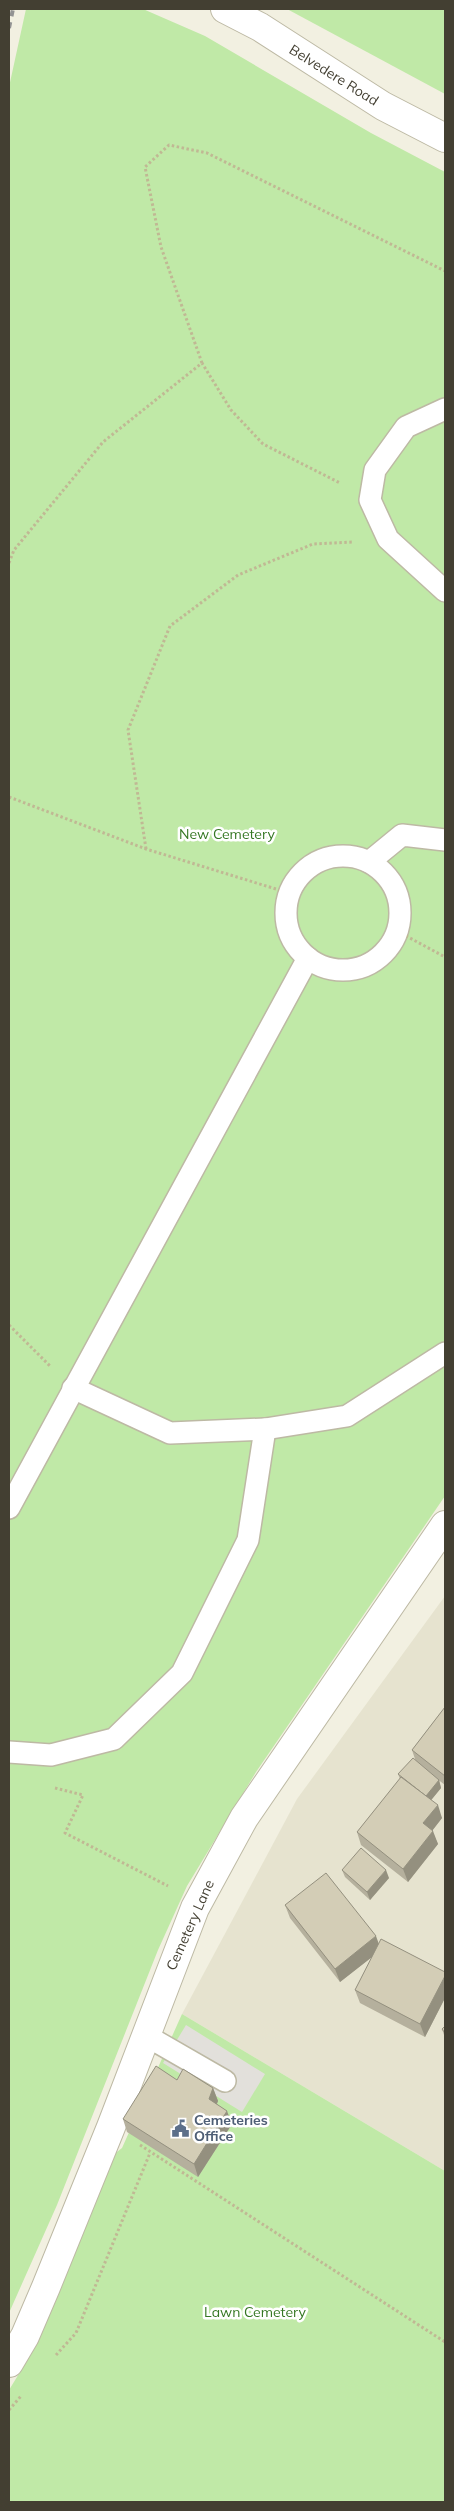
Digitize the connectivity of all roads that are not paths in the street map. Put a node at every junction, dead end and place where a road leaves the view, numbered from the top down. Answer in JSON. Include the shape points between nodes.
{"nodes":[{"id":1,"x":225,"y":9,"type":"edge"},
{"id":2,"x":445,"y":138,"type":"edge"},
{"id":3,"x":445,"y":409,"type":"edge"},
{"id":4,"x":445,"y":591,"type":"edge"},
{"id":5,"x":445,"y":840,"type":"edge"},
{"id":6,"x":369,"y":862,"type":"junction"},
{"id":7,"x":308,"y":958,"type":"junction"},
{"id":8,"x":445,"y":1353,"type":"edge"},
{"id":9,"x":73,"y":1388,"type":"junction"},
{"id":10,"x":265,"y":1429,"type":"junction"},
{"id":11,"x":9,"y":1508,"type":"edge"},
{"id":12,"x":445,"y":1525,"type":"edge"},
{"id":13,"x":9,"y":1752,"type":"edge"},
{"id":14,"x":145,"y":2034,"type":"junction"},
{"id":15,"x":224,"y":2082,"type":"dead end"},
{"id":16,"x":9,"y":2363,"type":"edge"}],
"edges":[{"from":1,"to":2,"type":"street","name":"Belvedere Road","via":[[260,27],[383,106]]},
{"from":3,"to":4,"type":"lane","via":[[406,427],[375,470],[370,500],[388,539]]},
{"from":5,"to":6,"type":"lane","via":[[402,835]]},
{"from":6,"to":7,"type":"lane","via":[[354,857],[334,857],[315,863],[300,876],[289,893],[287,925],[295,944]]},
{"from":6,"to":7,"type":"lane","via":[[385,874],[396,891],[400,910],[397,932],[388,949],[373,962],[354,969],[334,970]]},
{"from":7,"to":9,"type":"lane"},
{"from":8,"to":10,"type":"lane","via":[[347,1416]]},
{"from":9,"to":10,"type":"lane","via":[[170,1433]]},
{"from":9,"to":11,"type":"lane"},
{"from":10,"to":13,"type":"lane","via":[[248,1540],[182,1673],[114,1739],[51,1755]]},
{"from":12,"to":14,"type":"street","name":"Cemetery Lane","via":[[244,1818],[195,1908]]},
{"from":14,"to":15,"type":"lane"},
{"from":14,"to":16,"type":"street","name":"Cemetery Lane","via":[[46,2286],[25,2336]]}]}
